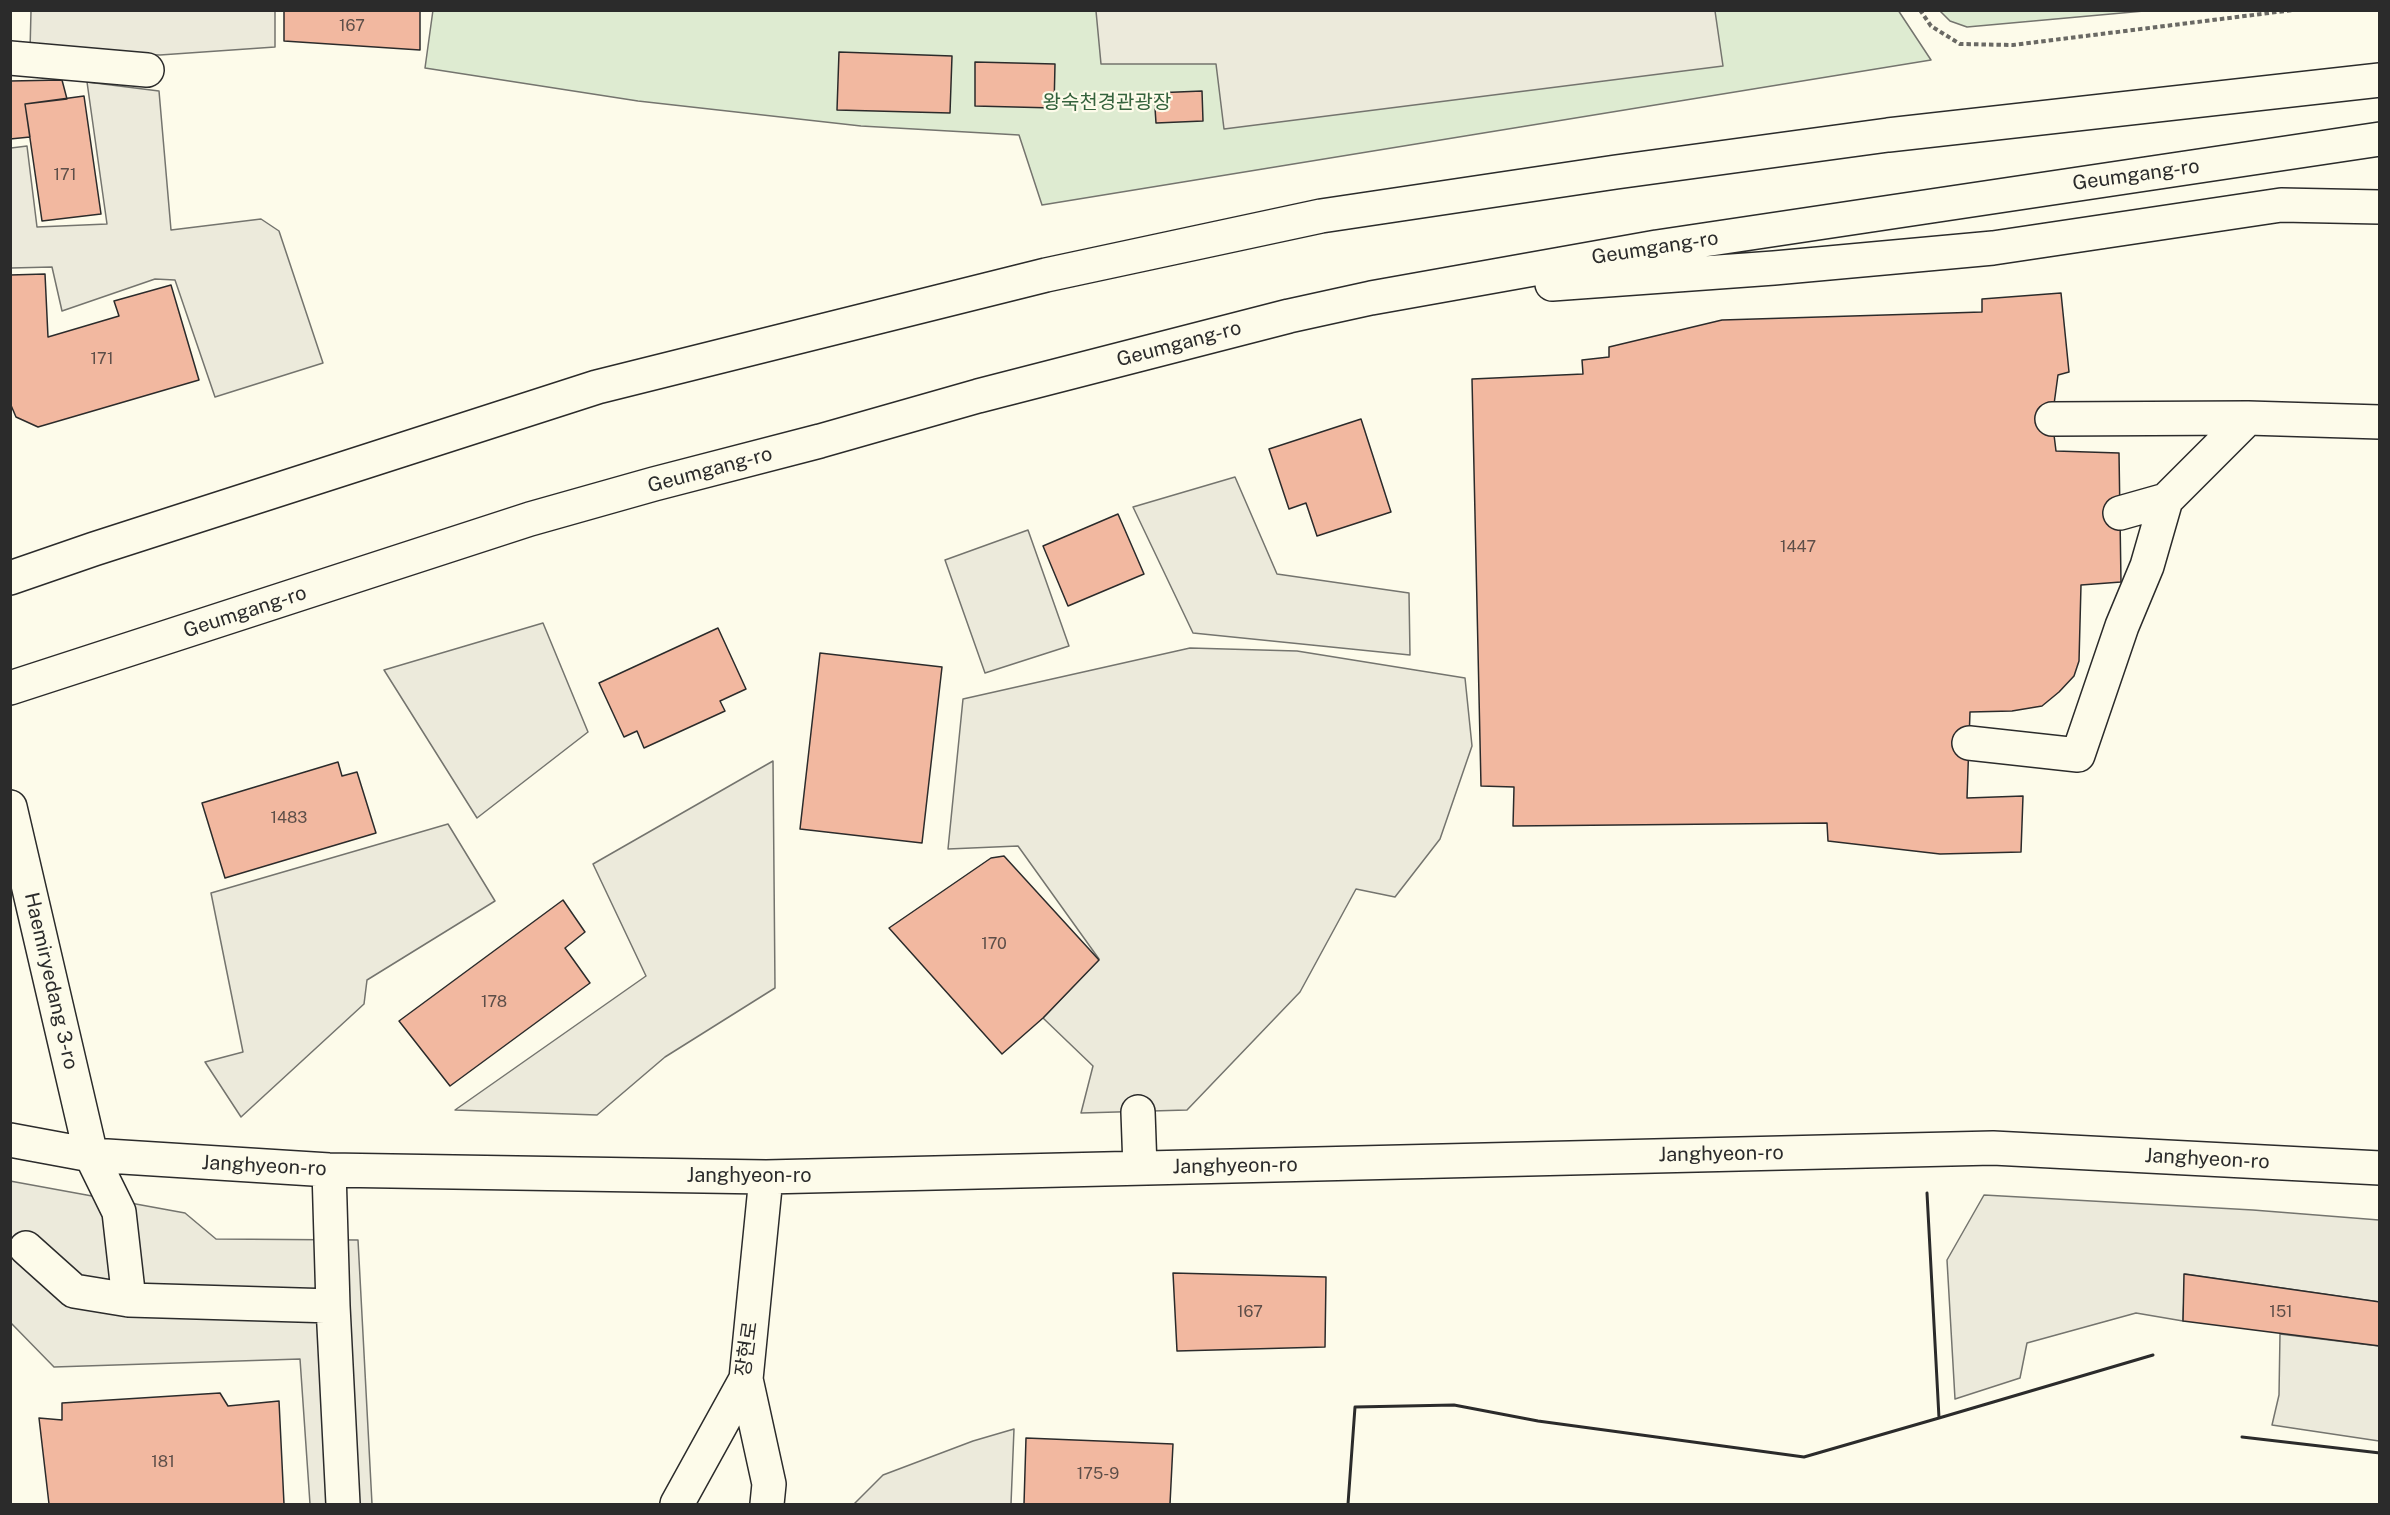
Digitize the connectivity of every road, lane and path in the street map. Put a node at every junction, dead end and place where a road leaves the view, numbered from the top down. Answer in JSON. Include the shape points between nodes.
{"nodes":[{"id":1,"x":1920,"y":10,"type":"edge"},
{"id":2,"x":2293,"y":10,"type":"edge"},
{"id":3,"x":10,"y":58,"type":"edge"},
{"id":4,"x":147,"y":70,"type":"dead end"},
{"id":5,"x":2379,"y":80,"type":"edge"},
{"id":6,"x":2379,"y":139,"type":"edge"},
{"id":7,"x":2379,"y":207,"type":"edge"},
{"id":8,"x":1371,"y":298,"type":"junction"},
{"id":9,"x":2248,"y":418,"type":"junction"},
{"id":10,"x":2052,"y":419,"type":"dead end"},
{"id":11,"x":2379,"y":422,"type":"edge"},
{"id":12,"x":2166,"y":500,"type":"junction"},
{"id":13,"x":2120,"y":513,"type":"dead end"},
{"id":14,"x":10,"y":578,"type":"edge"},
{"id":15,"x":10,"y":688,"type":"edge"},
{"id":16,"x":1969,"y":743,"type":"dead end"},
{"id":17,"x":10,"y":807,"type":"edge"},
{"id":18,"x":1138,"y":1112,"type":"dead end"},
{"id":19,"x":10,"y":1140,"type":"edge"},
{"id":20,"x":91,"y":1155,"type":"junction"},
{"id":21,"x":1140,"y":1168,"type":"junction"},
{"id":22,"x":2379,"y":1168,"type":"edge"},
{"id":23,"x":329,"y":1170,"type":"junction"},
{"id":24,"x":766,"y":1177,"type":"junction"},
{"id":25,"x":26,"y":1248,"type":"dead end"},
{"id":26,"x":129,"y":1300,"type":"junction"},
{"id":27,"x":333,"y":1306,"type":"junction"},
{"id":28,"x":746,"y":1379,"type":"junction"},
{"id":29,"x":344,"y":1504,"type":"edge"},
{"id":30,"x":677,"y":1504,"type":"edge"},
{"id":31,"x":767,"y":1504,"type":"edge"}],
"edges":[{"from":1,"to":2,"type":"path","via":[[1931,26],[1960,44],[2013,45]]},
{"from":3,"to":4,"type":"main road"},
{"from":5,"to":14,"type":"main road","via":[[1888,135],[1321,216],[1046,275],[597,387]]},
{"from":6,"to":8,"type":"main road","name":"Geumgang-ro","via":[[1680,243]]},
{"from":7,"to":8,"type":"main road","via":[[2281,205],[1981,249]]},
{"from":8,"to":15,"type":"main road","name":"Geumgang-ro","via":[[1289,316],[531,519]]},
{"from":9,"to":10,"type":"main road"},
{"from":9,"to":11,"type":"main road"},
{"from":9,"to":12,"type":"main road"},
{"from":12,"to":13,"type":"main road"},
{"from":12,"to":16,"type":"main road","via":[[2147,566],[2078,754]]},
{"from":17,"to":20,"type":"main road","name":"Haemiryedang 3-ro"},
{"from":18,"to":21,"type":"main road"},
{"from":19,"to":20,"type":"main road"},
{"from":20,"to":23,"type":"main road","name":"Janghyeon-ro"},
{"from":20,"to":26,"type":"main road","name":"Haemiryedang 3-ro","via":[[119,1212]]},
{"from":21,"to":22,"type":"main road","name":"Janghyeon-ro","via":[[1993,1148]]},
{"from":21,"to":24,"type":"main road","name":"Janghyeon-ro"},
{"from":23,"to":24,"type":"main road","name":"Janghyeon-ro"},
{"from":23,"to":27,"type":"main road"},
{"from":24,"to":28,"type":"main road","name":"장현로"},
{"from":25,"to":26,"type":"main road","via":[[74,1291]]},
{"from":26,"to":27,"type":"main road"},
{"from":27,"to":29,"type":"main road"},
{"from":28,"to":30,"type":"main road","name":"장현로"},
{"from":28,"to":31,"type":"main road","via":[[769,1484]]}]}
